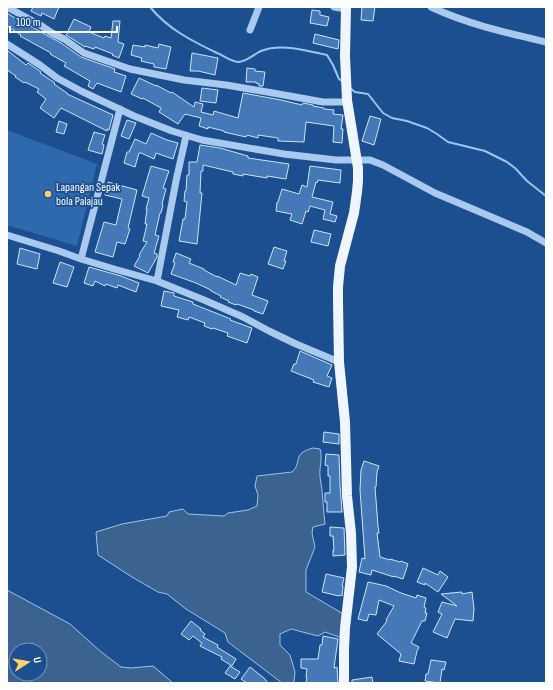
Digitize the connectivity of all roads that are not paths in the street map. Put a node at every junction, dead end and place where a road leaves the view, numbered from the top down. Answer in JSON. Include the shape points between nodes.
{"nodes":[{"id":1,"x":7,"y":7,"type":"edge"},
{"id":2,"x":259,"y":7,"type":"edge"},
{"id":3,"x":334,"y":7,"type":"edge"},
{"id":4,"x":431,"y":7,"type":"edge"},
{"id":5,"x":346,"y":8,"type":"edge"},
{"id":6,"x":250,"y":30,"type":"dead end"},
{"id":7,"x":546,"y":42,"type":"edge"},
{"id":8,"x":7,"y":44,"type":"edge"},
{"id":9,"x":347,"y":101,"type":"junction"},
{"id":10,"x":120,"y":109,"type":"junction"},
{"id":11,"x":186,"y":136,"type":"junction"},
{"id":12,"x":357,"y":160,"type":"junction"},
{"id":13,"x":7,"y":235,"type":"edge"},
{"id":14,"x":546,"y":243,"type":"edge"},
{"id":15,"x":80,"y":259,"type":"junction"},
{"id":16,"x":157,"y":281,"type":"junction"},
{"id":17,"x":339,"y":362,"type":"junction"},
{"id":18,"x":344,"y":683,"type":"edge"}],
"edges":[{"from":1,"to":9,"type":"street","via":[[84,53],[130,70],[323,102]]},
{"from":2,"to":6,"type":"street"},
{"from":3,"to":5,"type":"street"},
{"from":4,"to":7,"type":"street","via":[[467,22]]},
{"from":5,"to":9,"type":"main road"},
{"from":8,"to":10,"type":"street","via":[[57,78]]},
{"from":9,"to":12,"type":"main road"},
{"from":10,"to":11,"type":"street"},
{"from":10,"to":15,"type":"street"},
{"from":11,"to":12,"type":"street","via":[[284,154],[331,160]]},
{"from":11,"to":16,"type":"street"},
{"from":12,"to":14,"type":"street","via":[[370,160]]},
{"from":12,"to":17,"type":"main road","via":[[356,202],[340,266],[338,287]]},
{"from":13,"to":15,"type":"street"},
{"from":15,"to":16,"type":"street"},
{"from":16,"to":17,"type":"street"},
{"from":17,"to":18,"type":"main road","via":[[345,422],[352,560],[345,628]]}]}
